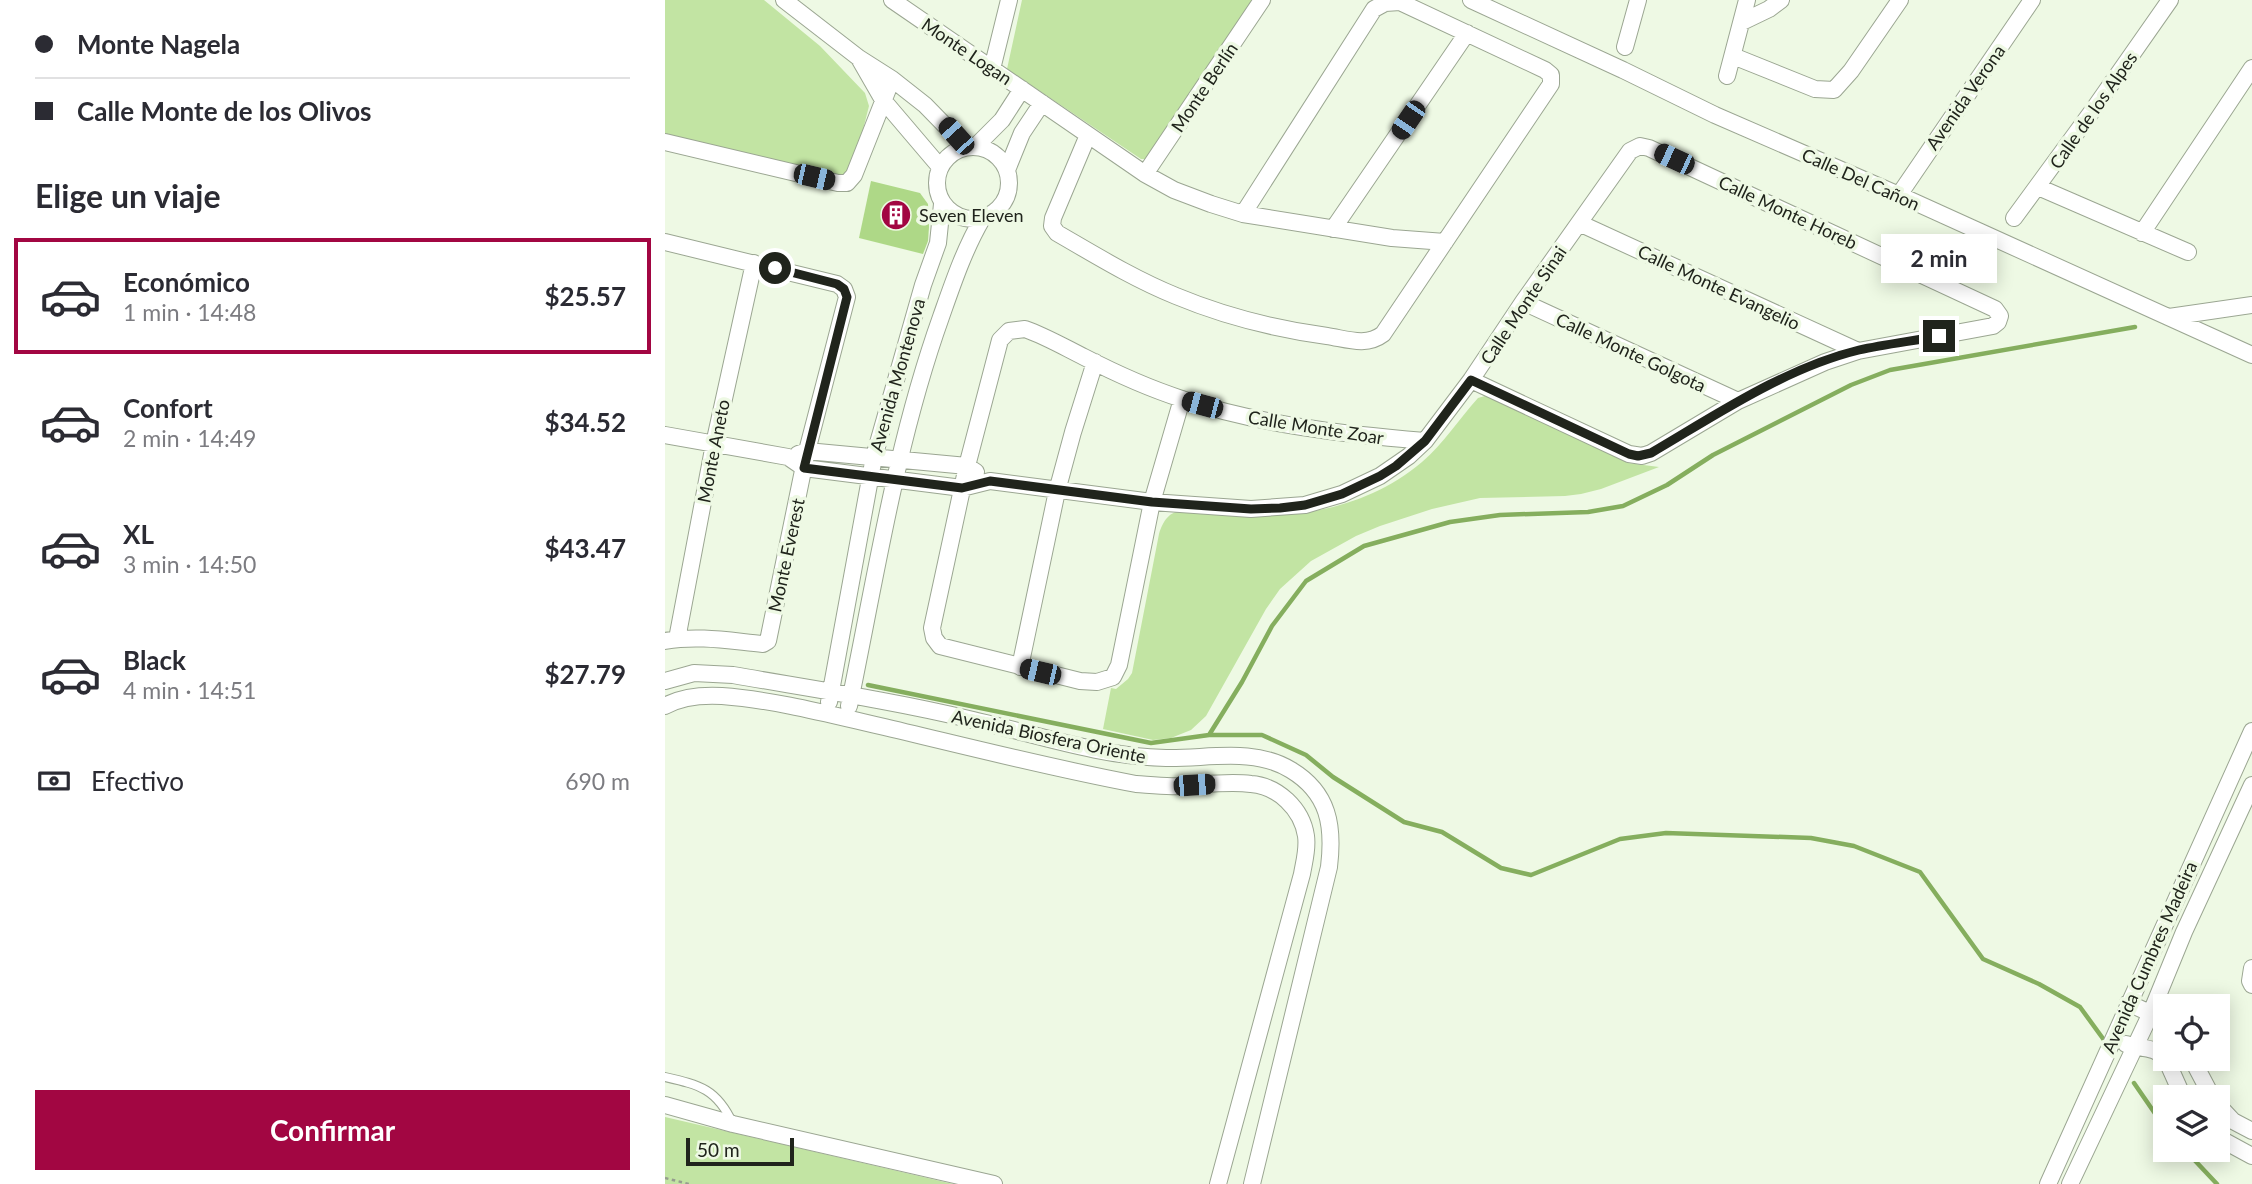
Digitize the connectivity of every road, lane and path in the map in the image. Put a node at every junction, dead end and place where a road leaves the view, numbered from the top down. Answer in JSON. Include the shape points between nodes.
{"nodes":[{"id":1,"x":784,"y":0,"type":"edge"},
{"id":2,"x":892,"y":0,"type":"edge"},
{"id":3,"x":1009,"y":0,"type":"edge"},
{"id":4,"x":1262,"y":0,"type":"edge"},
{"id":5,"x":1471,"y":0,"type":"edge"},
{"id":6,"x":1747,"y":0,"type":"edge"},
{"id":7,"x":1781,"y":0,"type":"edge"},
{"id":8,"x":1900,"y":0,"type":"edge"},
{"id":9,"x":2032,"y":0,"type":"edge"},
{"id":10,"x":2170,"y":0,"type":"edge"},
{"id":11,"x":1636,"y":1,"type":"edge"},
{"id":12,"x":909,"y":5,"type":"edge"},
{"id":13,"x":1742,"y":22,"type":"junction"},
{"id":14,"x":1467,"y":33,"type":"junction"},
{"id":15,"x":1625,"y":47,"type":"dead end"},
{"id":16,"x":1733,"y":56,"type":"junction"},
{"id":17,"x":859,"y":58,"type":"junction"},
{"id":18,"x":2252,"y":68,"type":"edge"},
{"id":19,"x":992,"y":69,"type":"junction"},
{"id":20,"x":1727,"y":76,"type":"dead end"},
{"id":21,"x":892,"y":79,"type":"junction"},
{"id":22,"x":1021,"y":89,"type":"junction"},
{"id":23,"x":883,"y":100,"type":"junction"},
{"id":24,"x":1042,"y":103,"type":"junction"},
{"id":25,"x":1088,"y":135,"type":"junction"},
{"id":26,"x":665,"y":142,"type":"edge"},
{"id":27,"x":1645,"y":146,"type":"joint"},
{"id":28,"x":971,"y":147,"type":"junction"},
{"id":29,"x":940,"y":167,"type":"junction"},
{"id":30,"x":1007,"y":170,"type":"junction"},
{"id":31,"x":1145,"y":174,"type":"junction"},
{"id":32,"x":2038,"y":187,"type":"junction"},
{"id":33,"x":1899,"y":195,"type":"junction"},
{"id":34,"x":942,"y":204,"type":"junction"},
{"id":35,"x":1243,"y":214,"type":"junction"},
{"id":36,"x":2014,"y":218,"type":"dead end"},
{"id":37,"x":982,"y":219,"type":"junction"},
{"id":38,"x":1579,"y":223,"type":"junction"},
{"id":39,"x":1333,"y":229,"type":"junction"},
{"id":40,"x":2142,"y":233,"type":"junction"},
{"id":41,"x":665,"y":242,"type":"edge"},
{"id":42,"x":1445,"y":242,"type":"junction"},
{"id":43,"x":2188,"y":252,"type":"dead end"},
{"id":44,"x":754,"y":263,"type":"junction"},
{"id":45,"x":1524,"y":302,"type":"junction"},
{"id":46,"x":2252,"y":304,"type":"edge"},
{"id":47,"x":2169,"y":317,"type":"junction"},
{"id":48,"x":1858,"y":351,"type":"junction"},
{"id":49,"x":2252,"y":355,"type":"edge"},
{"id":50,"x":1095,"y":362,"type":"junction"},
{"id":51,"x":1471,"y":380,"type":"junction"},
{"id":52,"x":1182,"y":399,"type":"junction"},
{"id":53,"x":1738,"y":401,"type":"junction"},
{"id":54,"x":665,"y":435,"type":"edge"},
{"id":55,"x":1425,"y":441,"type":"junction"},
{"id":56,"x":714,"y":444,"type":"junction"},
{"id":57,"x":807,"y":451,"type":"junction"},
{"id":58,"x":788,"y":457,"type":"junction"},
{"id":59,"x":874,"y":457,"type":"junction"},
{"id":60,"x":898,"y":460,"type":"junction"},
{"id":61,"x":967,"y":466,"type":"junction"},
{"id":62,"x":804,"y":468,"type":"junction"},
{"id":63,"x":870,"y":477,"type":"junction"},
{"id":64,"x":894,"y":480,"type":"junction"},
{"id":65,"x":990,"y":481,"type":"junction"},
{"id":66,"x":962,"y":488,"type":"junction"},
{"id":67,"x":1057,"y":491,"type":"junction"},
{"id":68,"x":1152,"y":502,"type":"junction"},
{"id":69,"x":671,"y":640,"type":"edge"},
{"id":70,"x":1020,"y":667,"type":"junction"},
{"id":71,"x":665,"y":681,"type":"edge"},
{"id":72,"x":831,"y":692,"type":"junction"},
{"id":73,"x":851,"y":696,"type":"junction"},
{"id":74,"x":665,"y":706,"type":"edge"},
{"id":75,"x":827,"y":714,"type":"junction"},
{"id":76,"x":846,"y":719,"type":"junction"},
{"id":77,"x":2252,"y":731,"type":"edge"},
{"id":78,"x":2252,"y":785,"type":"edge"},
{"id":79,"x":2252,"y":968,"type":"edge"},
{"id":80,"x":2252,"y":985,"type":"edge"},
{"id":81,"x":2165,"y":994,"type":"edge"},
{"id":82,"x":2128,"y":1003,"type":"junction"},
{"id":83,"x":2153,"y":1016,"type":"edge"},
{"id":84,"x":2153,"y":1023,"type":"edge"},
{"id":85,"x":2112,"y":1039,"type":"junction"},
{"id":86,"x":2134,"y":1046,"type":"junction"},
{"id":87,"x":2153,"y":1049,"type":"edge"},
{"id":88,"x":665,"y":1077,"type":"edge"},
{"id":89,"x":665,"y":1105,"type":"edge"},
{"id":90,"x":2230,"y":1117,"type":"edge"},
{"id":91,"x":733,"y":1124,"type":"junction"},
{"id":92,"x":2252,"y":1131,"type":"edge"},
{"id":93,"x":2230,"y":1143,"type":"edge"},
{"id":94,"x":2252,"y":1156,"type":"edge"},
{"id":95,"x":665,"y":1178,"type":"edge"},
{"id":96,"x":689,"y":1184,"type":"edge"},
{"id":97,"x":994,"y":1184,"type":"edge"},
{"id":98,"x":1218,"y":1184,"type":"edge"},
{"id":99,"x":1252,"y":1184,"type":"edge"},
{"id":100,"x":2048,"y":1184,"type":"edge"},
{"id":101,"x":2070,"y":1184,"type":"edge"}],
"edges":[{"from":1,"to":17,"type":"street"},
{"from":2,"to":12,"type":"street","name":"Monte Logan"},
{"from":3,"to":19,"type":"street"},
{"from":4,"to":31,"type":"street","name":"Monte Berlín"},
{"from":5,"to":33,"type":"street","name":"Calle Del Cañon"},
{"from":6,"to":13,"type":"street"},
{"from":7,"to":13,"type":"street"},
{"from":8,"to":16,"type":"street","via":[[1834,90],[1815,89]]},
{"from":9,"to":33,"type":"street","name":"Avenida Verona"},
{"from":10,"to":32,"type":"street","name":"Calle de los Alpes"},
{"from":11,"to":15,"type":"street"},
{"from":12,"to":19,"type":"street","name":"Monte Logan"},
{"from":13,"to":16,"type":"street"},
{"from":14,"to":35,"type":"street","via":[[1400,2],[1374,9]]},
{"from":14,"to":39,"type":"street"},
{"from":14,"to":42,"type":"street","via":[[1551,75],[1551,84]]},
{"from":16,"to":20,"type":"street"},
{"from":17,"to":21,"type":"street"},
{"from":17,"to":23,"type":"street"},
{"from":18,"to":40,"type":"street"},
{"from":19,"to":22,"type":"street","name":"Monte Logan"},
{"from":21,"to":23,"type":"street"},
{"from":21,"to":28,"type":"street"},
{"from":22,"to":24,"type":"street","name":"Monte Logan"},
{"from":22,"to":28,"type":"street","via":[[1002,120]]},
{"from":23,"to":26,"type":"street","via":[[854,175],[843,183]]},
{"from":23,"to":29,"type":"street"},
{"from":24,"to":25,"type":"street","name":"Monte Logan"},
{"from":24,"to":30,"type":"street"},
{"from":25,"to":31,"type":"street","name":"Monte Logan"},
{"from":25,"to":42,"type":"street","via":[[1053,218],[1057,233],[1176,296],[1245,320],[1309,334],[1374,341],[1384,334]]},
{"from":27,"to":38,"type":"street","name":"Calle Monte Sinai","via":[[1630,151]]},
{"from":27,"to":48,"type":"street","name":"Calle Monte Horeb","via":[[1999,314],[1993,326]]},
{"from":28,"to":29,"type":"street","via":[[955,151]]},
{"from":28,"to":30,"type":"street","via":[[995,154]]},
{"from":29,"to":34,"type":"street","via":[[936,186]]},
{"from":30,"to":37,"type":"street","via":[[1005,200]]},
{"from":31,"to":35,"type":"street","name":"Monte Logan","via":[[1174,190]]},
{"from":32,"to":36,"type":"street","name":"Calle de los Alpes"},
{"from":32,"to":40,"type":"street"},
{"from":33,"to":47,"type":"street","name":"Calle Del Cañon"},
{"from":34,"to":37,"type":"street","via":[[960,217]]},
{"from":34,"to":59,"type":"street","name":"Avenida Montenova","via":[[938,243]]},
{"from":35,"to":39,"type":"street","name":"Monte Logan"},
{"from":37,"to":60,"type":"street","name":"Avenida Montenova","via":[[965,249],[925,360]]},
{"from":38,"to":45,"type":"street","name":"Calle Monte Sinai"},
{"from":38,"to":48,"type":"street","name":"Calle Monte Evangelio"},
{"from":39,"to":42,"type":"street","name":"Monte Logan"},
{"from":40,"to":43,"type":"street"},
{"from":41,"to":44,"type":"street"},
{"from":44,"to":56,"type":"street","name":"Monte Aneto"},
{"from":44,"to":57,"type":"street","name":"Monte Everest","via":[[837,284],[847,297]]},
{"from":45,"to":51,"type":"street","name":"Calle Monte Sinai"},
{"from":45,"to":53,"type":"street","name":"Calle Monte Golgota"},
{"from":46,"to":47,"type":"street"},
{"from":47,"to":49,"type":"street","name":"Calle Del Cañon"},
{"from":48,"to":53,"type":"street"},
{"from":50,"to":52,"type":"street","name":"Calle Monte Zoar"},
{"from":50,"to":61,"type":"street","name":"Calle Monte Zoar","via":[[1025,329],[1005,333]]},
{"from":50,"to":67,"type":"street"},
{"from":51,"to":53,"type":"street","via":[[1642,456]]},
{"from":51,"to":55,"type":"street","name":"Calle Monte Sinai"},
{"from":52,"to":55,"type":"street","name":"Calle Monte Zoar","via":[[1293,426]]},
{"from":52,"to":68,"type":"street"},
{"from":54,"to":56,"type":"street"},
{"from":55,"to":68,"type":"street","name":"Calle Monte Sinai","via":[[1380,476],[1305,505],[1251,509]]},
{"from":56,"to":58,"type":"street"},
{"from":56,"to":69,"type":"street","name":"Monte Aneto"},
{"from":57,"to":58,"type":"street"},
{"from":57,"to":59,"type":"street"},
{"from":57,"to":62,"type":"street","name":"Monte Everest"},
{"from":58,"to":62,"type":"street"},
{"from":59,"to":60,"type":"street"},
{"from":59,"to":63,"type":"street","name":"Avenida Montenova"},
{"from":60,"to":61,"type":"street"},
{"from":60,"to":64,"type":"street","name":"Avenida Montenova"},
{"from":61,"to":65,"type":"street"},
{"from":61,"to":66,"type":"street"},
{"from":62,"to":63,"type":"street"},
{"from":62,"to":69,"type":"street","name":"Monte Everest","via":[[768,641]]},
{"from":63,"to":64,"type":"street"},
{"from":63,"to":72,"type":"street","name":"Avenida Montenova"},
{"from":64,"to":66,"type":"street"},
{"from":64,"to":73,"type":"street","name":"Avenida Montenova"},
{"from":65,"to":66,"type":"street"},
{"from":65,"to":67,"type":"street","name":"Calle Monte Sinai"},
{"from":66,"to":70,"type":"street","via":[[932,628],[936,643],[944,649]]},
{"from":67,"to":68,"type":"street","name":"Calle Monte Sinai"},
{"from":67,"to":70,"type":"street"},
{"from":68,"to":70,"type":"street","via":[[1113,677],[1090,682]]},
{"from":71,"to":72,"type":"street","name":"Avenida Biosfera Oriente","via":[[712,673]]},
{"from":72,"to":73,"type":"street","name":"Avenida Biosfera Oriente"},
{"from":72,"to":75,"type":"street","name":"Avenida Montenova"},
{"from":73,"to":76,"type":"street","name":"Avenida Montenova"},
{"from":73,"to":99,"type":"street","name":"Avenida Biosfera Oriente","via":[[1111,752],[1273,762],[1307,781],[1318,794],[1331,828],[1329,867]]},
{"from":74,"to":75,"type":"street","name":"Avenida Biosfera Oriente","via":[[683,699],[720,696]]},
{"from":75,"to":76,"type":"street","name":"Avenida Biosfera Oriente"},
{"from":76,"to":98,"type":"street","name":"Avenida Biosfera Oriente","via":[[1136,784],[1253,784],[1278,793],[1293,807],[1306,838],[1302,874]]},
{"from":77,"to":82,"type":"street","name":"Avenida Cumbres Madeira"},
{"from":78,"to":81,"type":"street","name":"Avenida Cumbres Madeira","via":[[2184,932]]},
{"from":79,"to":80,"type":"street"},
{"from":82,"to":83,"type":"street"},
{"from":82,"to":85,"type":"street","name":"Avenida Cumbres Madeira"},
{"from":84,"to":86,"type":"street","name":"Avenida Cumbres Madeira"},
{"from":85,"to":86,"type":"street"},
{"from":85,"to":100,"type":"street","name":"Avenida Cumbres Madeira"},
{"from":86,"to":87,"type":"street"},
{"from":86,"to":101,"type":"street","name":"Avenida Cumbres Madeira"},
{"from":88,"to":91,"type":"lane","via":[[710,1091]]},
{"from":89,"to":91,"type":"street"},
{"from":90,"to":92,"type":"street"},
{"from":91,"to":97,"type":"street"},
{"from":93,"to":94,"type":"street"},
{"from":95,"to":96,"type":"path"}]}
